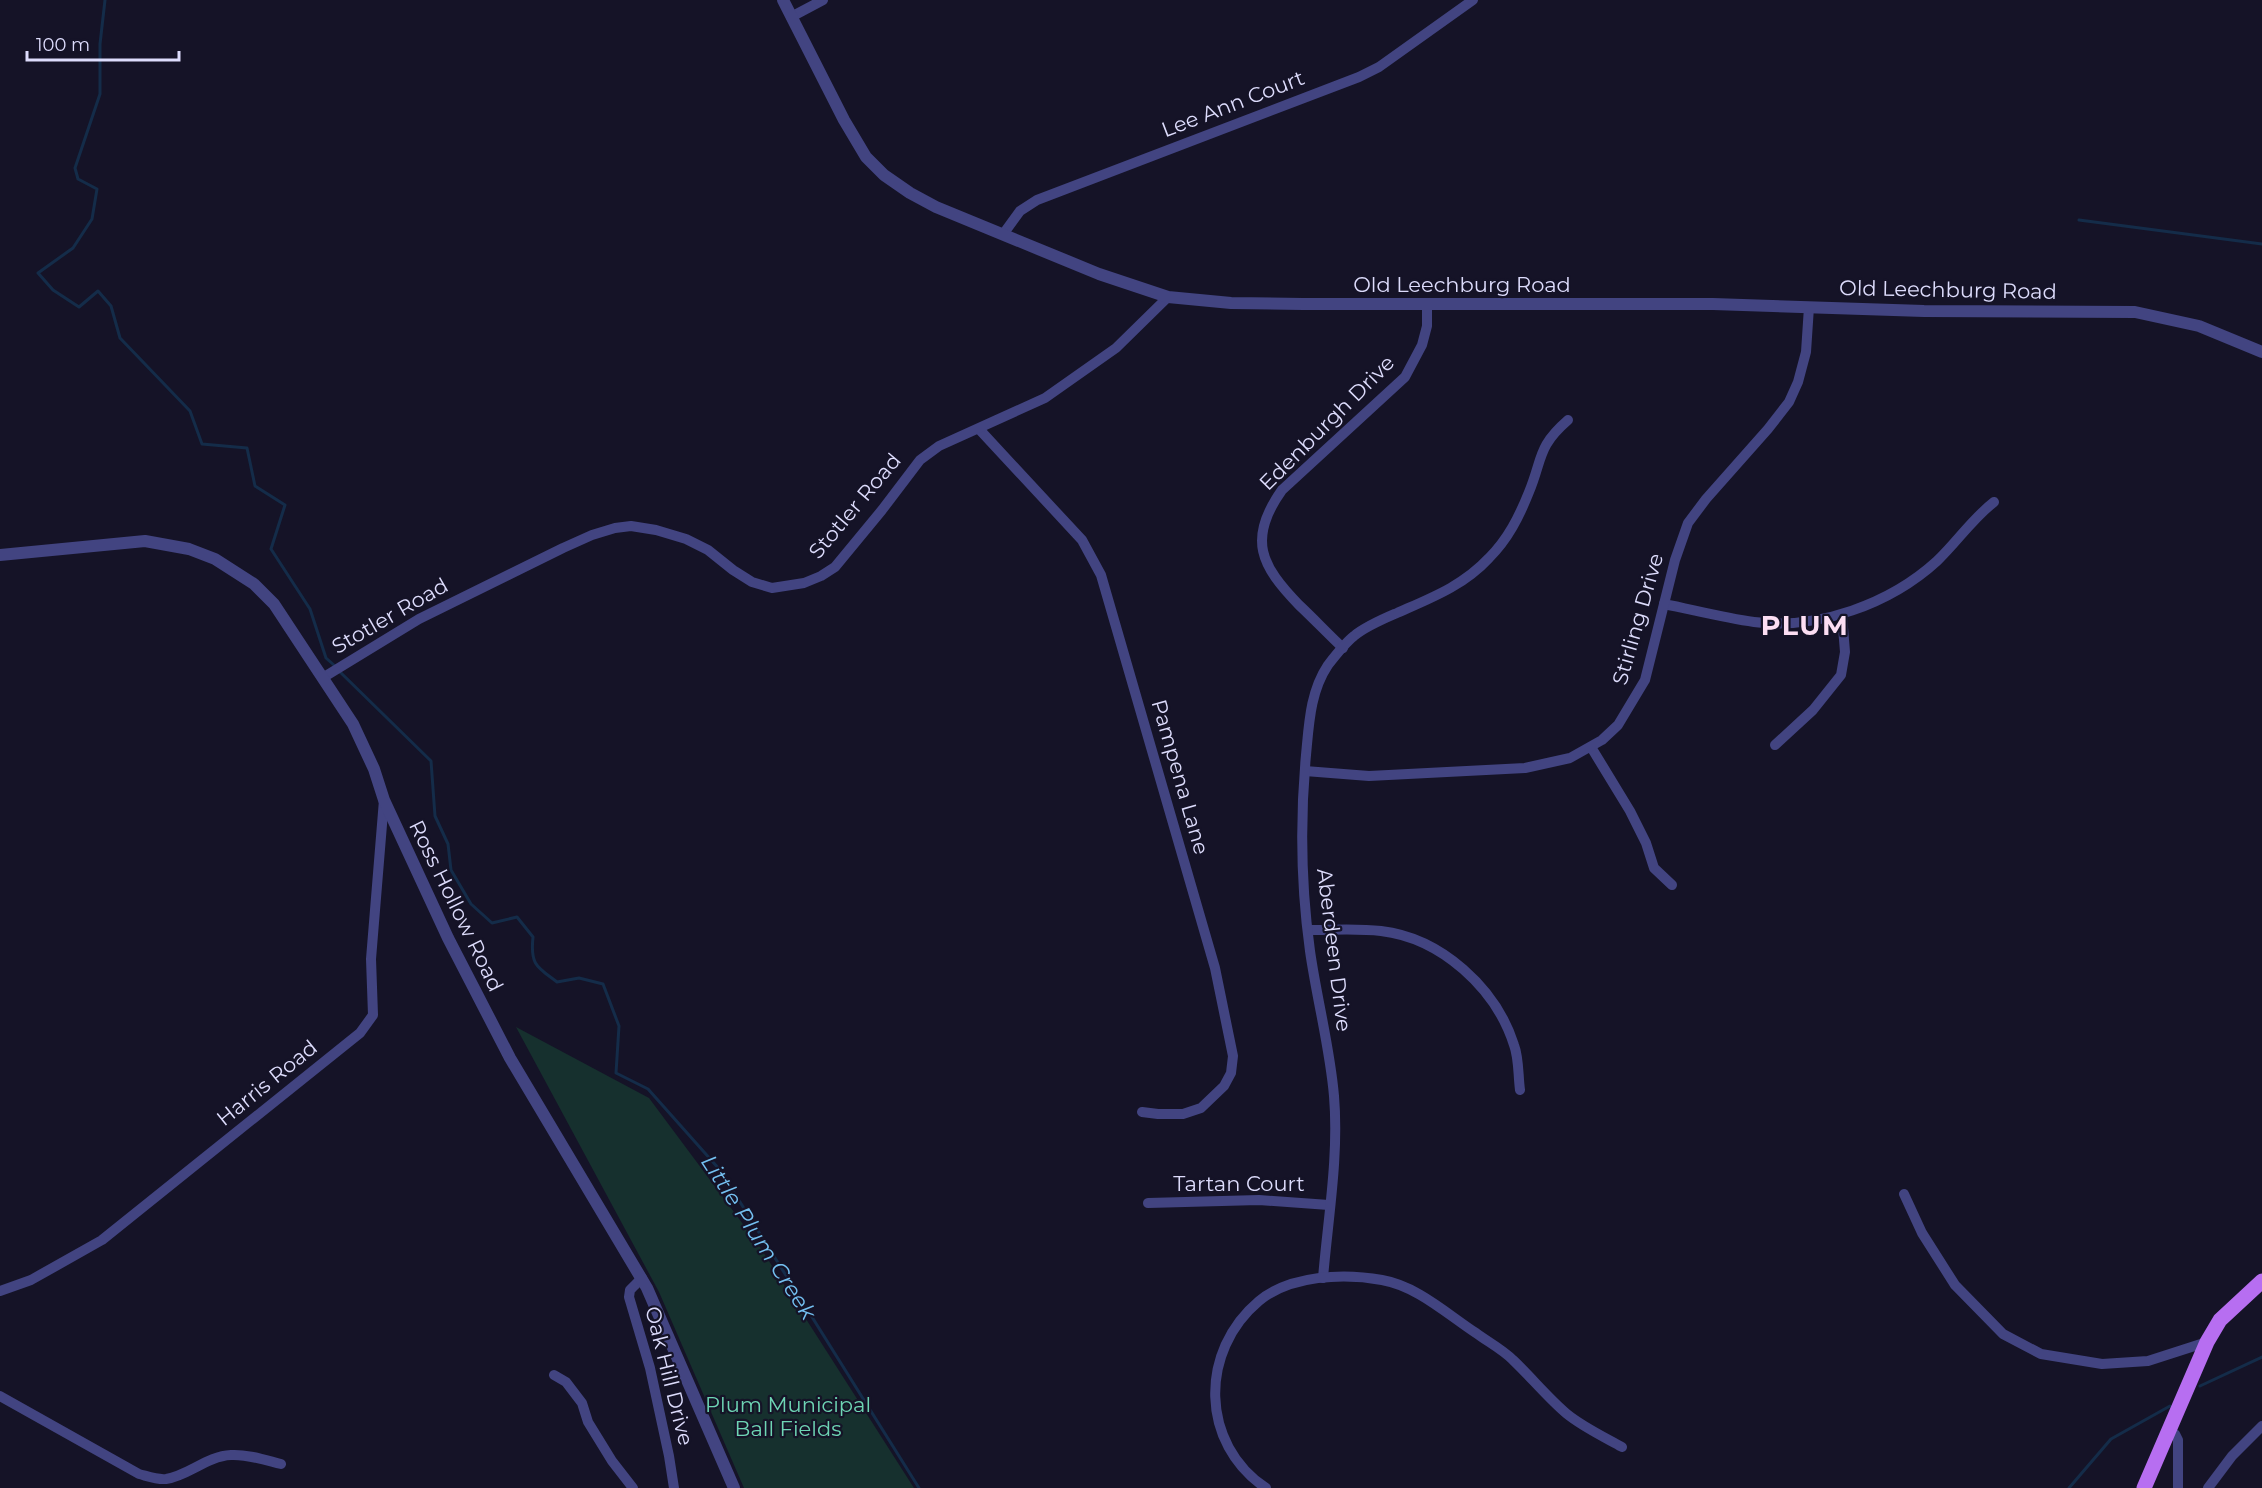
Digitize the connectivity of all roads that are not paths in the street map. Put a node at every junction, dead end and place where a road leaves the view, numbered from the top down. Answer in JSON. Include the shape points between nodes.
{"nodes":[{"id":1,"x":783,"y":0,"type":"edge"},
{"id":2,"x":823,"y":0,"type":"edge"},
{"id":3,"x":1473,"y":0,"type":"edge"},
{"id":4,"x":791,"y":17,"type":"junction"},
{"id":5,"x":1004,"y":233,"type":"junction"},
{"id":6,"x":1168,"y":297,"type":"junction"},
{"id":7,"x":1427,"y":305,"type":"junction"},
{"id":8,"x":1809,"y":307,"type":"junction"},
{"id":9,"x":2262,"y":352,"type":"edge"},
{"id":10,"x":1568,"y":420,"type":"dead end"},
{"id":11,"x":979,"y":429,"type":"junction"},
{"id":12,"x":1994,"y":502,"type":"dead end"},
{"id":13,"x":0,"y":555,"type":"edge"},
{"id":14,"x":1664,"y":604,"type":"junction"},
{"id":15,"x":1842,"y":615,"type":"junction"},
{"id":16,"x":1343,"y":648,"type":"junction"},
{"id":17,"x":328,"y":674,"type":"junction"},
{"id":18,"x":1775,"y":746,"type":"dead end"},
{"id":19,"x":1591,"y":747,"type":"junction"},
{"id":20,"x":1305,"y":771,"type":"junction"},
{"id":21,"x":384,"y":800,"type":"junction"},
{"id":22,"x":1672,"y":885,"type":"dead end"},
{"id":23,"x":1308,"y":930,"type":"junction"},
{"id":24,"x":1520,"y":1090,"type":"dead end"},
{"id":25,"x":1142,"y":1112,"type":"dead end"},
{"id":26,"x":1904,"y":1194,"type":"dead end"},
{"id":27,"x":1148,"y":1203,"type":"dead end"},
{"id":28,"x":1329,"y":1204,"type":"junction"},
{"id":29,"x":642,"y":1278,"type":"junction"},
{"id":30,"x":1323,"y":1278,"type":"junction"},
{"id":31,"x":2262,"y":1281,"type":"edge"},
{"id":32,"x":0,"y":1291,"type":"edge"},
{"id":33,"x":2207,"y":1342,"type":"junction"},
{"id":34,"x":554,"y":1375,"type":"dead end"},
{"id":35,"x":0,"y":1396,"type":"edge"},
{"id":36,"x":2262,"y":1426,"type":"edge"},
{"id":37,"x":2168,"y":1431,"type":"junction"},
{"id":38,"x":1622,"y":1447,"type":"dead end"},
{"id":39,"x":281,"y":1464,"type":"dead end"},
{"id":40,"x":633,"y":1488,"type":"edge"},
{"id":41,"x":674,"y":1488,"type":"edge"},
{"id":42,"x":734,"y":1488,"type":"edge"},
{"id":43,"x":1266,"y":1488,"type":"edge"},
{"id":44,"x":2144,"y":1488,"type":"edge"},
{"id":45,"x":2178,"y":1488,"type":"edge"},
{"id":46,"x":2208,"y":1488,"type":"edge"}],
"edges":[{"from":1,"to":4,"type":"street","name":"Old Leechburg Road"},
{"from":2,"to":4,"type":"street"},
{"from":3,"to":5,"type":"street","name":"Lee Ann Court","via":[[1359,77],[1037,200],[1020,211]]},
{"from":4,"to":5,"type":"street","name":"Old Leechburg Road","via":[[866,157],[910,193]]},
{"from":5,"to":6,"type":"street","name":"Old Leechburg Road","via":[[1099,274]]},
{"from":6,"to":7,"type":"street","name":"Old Leechburg Road","via":[[1232,303]]},
{"from":6,"to":11,"type":"street","name":"Stotler Road","via":[[1116,348],[1045,398]]},
{"from":7,"to":8,"type":"street","name":"Old Leechburg Road"},
{"from":7,"to":16,"type":"street","name":"Edenburgh Drive","via":[[1422,345],[1404,377],[1282,490],[1264,522],[1263,555],[1277,582]]},
{"from":8,"to":9,"type":"street","name":"Old Leechburg Road","via":[[2135,312],[2199,326]]},
{"from":8,"to":14,"type":"street","name":"Stirling Drive","via":[[1806,352],[1789,402],[1688,524]]},
{"from":10,"to":16,"type":"street","name":"Aberdeen Drive","via":[[1542,449],[1531,489],[1516,522],[1488,559],[1469,578],[1377,622],[1353,636]]},
{"from":11,"to":17,"type":"street","name":"Stotler Road","via":[[939,446],[920,460],[835,567],[804,584],[772,588],[752,582],[686,539],[631,526],[615,528],[591,535],[418,619]]},
{"from":11,"to":25,"type":"street","name":"Pampena Lane","via":[[1082,540],[1101,575],[1215,969],[1233,1056],[1231,1073],[1224,1086],[1201,1108],[1183,1114]]},
{"from":12,"to":15,"type":"street","via":[[1936,561],[1897,589]]},
{"from":13,"to":17,"type":"street","name":"Ross Hollow Road","via":[[145,541],[207,555],[254,584]]},
{"from":14,"to":15,"type":"street","via":[[1755,622],[1784,623]]},
{"from":14,"to":19,"type":"street","name":"Stirling Drive","via":[[1645,680],[1618,725]]},
{"from":15,"to":18,"type":"street","via":[[1845,652],[1841,675],[1813,710]]},
{"from":16,"to":20,"type":"street","name":"Aberdeen Drive","via":[[1319,681],[1310,712]]},
{"from":17,"to":21,"type":"street","name":"Ross Hollow Road","via":[[374,769]]},
{"from":19,"to":20,"type":"street","name":"Stirling Drive","via":[[1570,758],[1525,768],[1369,776]]},
{"from":19,"to":22,"type":"street","via":[[1630,811],[1654,868]]},
{"from":20,"to":23,"type":"street","name":"Aberdeen Drive","via":[[1303,875]]},
{"from":21,"to":29,"type":"street","name":"Ross Hollow Road","via":[[448,938],[510,1058]]},
{"from":21,"to":32,"type":"street","name":"Harris Road","via":[[371,948],[373,1015],[360,1033],[102,1240],[31,1280]]},
{"from":23,"to":24,"type":"street","via":[[1383,931],[1414,939],[1448,956],[1500,1012],[1515,1046]]},
{"from":23,"to":28,"type":"street","name":"Aberdeen Drive","via":[[1334,1094],[1336,1123]]},
{"from":26,"to":33,"type":"street","via":[[1922,1233],[1954,1285],[2003,1334],[2041,1354],[2102,1364],[2148,1361]]},
{"from":27,"to":28,"type":"street","name":"Tartan Court","via":[[1259,1200]]},
{"from":28,"to":30,"type":"street","name":"Aberdeen Drive"},
{"from":29,"to":41,"type":"street","name":"Oak Hill Drive","via":[[630,1290],[629,1297],[650,1368]]},
{"from":29,"to":42,"type":"street","name":"Ross Hollow Road"},
{"from":30,"to":38,"type":"street","via":[[1383,1280],[1402,1286],[1510,1357],[1567,1414]]},
{"from":30,"to":43,"type":"street","via":[[1294,1284],[1260,1300],[1228,1340],[1218,1364],[1214,1390],[1221,1432],[1232,1455]]},
{"from":31,"to":33,"type":"main road","via":[[2220,1320]]},
{"from":33,"to":37,"type":"main road"},
{"from":34,"to":40,"type":"street","via":[[566,1382],[582,1403],[588,1422]]},
{"from":35,"to":39,"type":"street","via":[[139,1474],[154,1478],[165,1479],[230,1455]]},
{"from":36,"to":46,"type":"street"},
{"from":37,"to":44,"type":"main road"},
{"from":37,"to":45,"type":"street","via":[[2178,1440]]}]}
